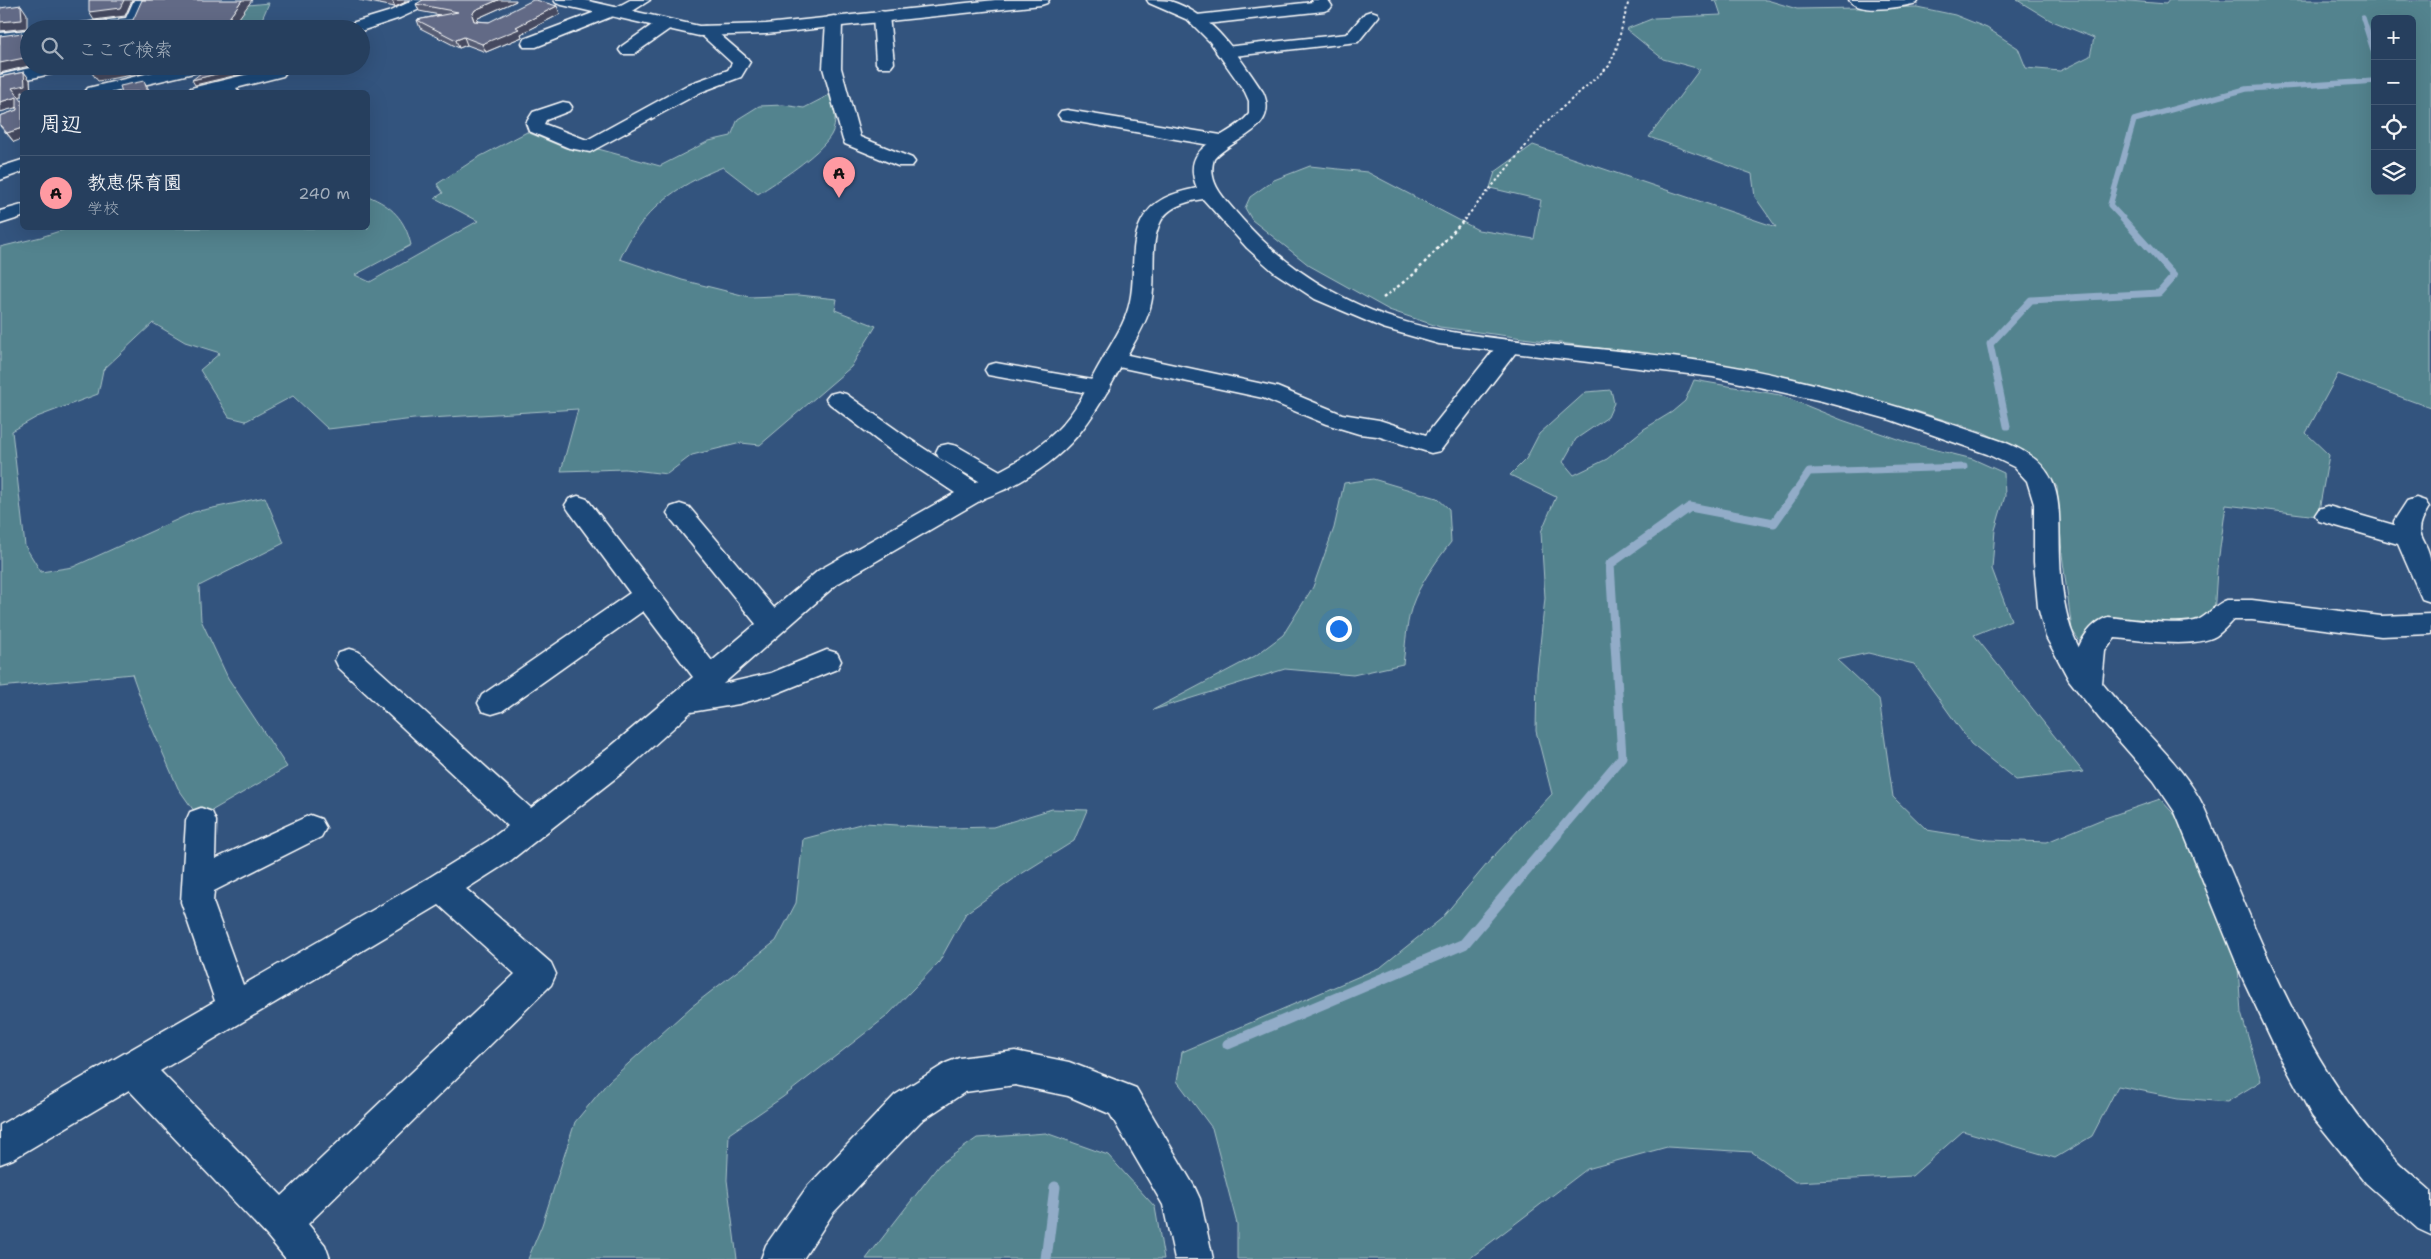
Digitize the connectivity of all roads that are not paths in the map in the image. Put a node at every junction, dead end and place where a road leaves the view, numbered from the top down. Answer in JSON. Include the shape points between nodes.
{"nodes":[{"id":1,"x":142,"y":0,"type":"edge"},
{"id":2,"x":427,"y":0,"type":"edge"},
{"id":3,"x":562,"y":0,"type":"edge"},
{"id":4,"x":642,"y":0,"type":"edge"},
{"id":5,"x":1041,"y":0,"type":"edge"},
{"id":6,"x":1155,"y":0,"type":"edge"},
{"id":7,"x":1320,"y":0,"type":"edge"},
{"id":8,"x":1857,"y":0,"type":"edge"},
{"id":9,"x":1911,"y":0,"type":"edge"},
{"id":10,"x":929,"y":6,"type":"edge"},
{"id":11,"x":617,"y":8,"type":"edge"},
{"id":12,"x":881,"y":16,"type":"junction"},
{"id":13,"x":1371,"y":16,"type":"dead end"},
{"id":14,"x":826,"y":18,"type":"junction"},
{"id":15,"x":133,"y":20,"type":"edge"},
{"id":16,"x":1197,"y":20,"type":"junction"},
{"id":17,"x":370,"y":23,"type":"edge"},
{"id":18,"x":665,"y":24,"type":"junction"},
{"id":19,"x":705,"y":31,"type":"junction"},
{"id":20,"x":20,"y":36,"type":"edge"},
{"id":21,"x":0,"y":38,"type":"edge"},
{"id":22,"x":530,"y":43,"type":"dead end"},
{"id":23,"x":628,"y":50,"type":"dead end"},
{"id":24,"x":1225,"y":52,"type":"junction"},
{"id":25,"x":885,"y":63,"type":"dead end"},
{"id":26,"x":20,"y":67,"type":"edge"},
{"id":27,"x":0,"y":70,"type":"edge"},
{"id":28,"x":22,"y":75,"type":"edge"},
{"id":29,"x":166,"y":75,"type":"edge"},
{"id":30,"x":268,"y":75,"type":"edge"},
{"id":31,"x":0,"y":80,"type":"edge"},
{"id":32,"x":228,"y":89,"type":"edge"},
{"id":33,"x":109,"y":90,"type":"edge"},
{"id":34,"x":563,"y":107,"type":"dead end"},
{"id":35,"x":1068,"y":115,"type":"dead end"},
{"id":36,"x":1221,"y":141,"type":"junction"},
{"id":37,"x":905,"y":162,"type":"dead end"},
{"id":38,"x":20,"y":167,"type":"edge"},
{"id":39,"x":0,"y":174,"type":"edge"},
{"id":40,"x":1208,"y":192,"type":"junction"},
{"id":41,"x":20,"y":211,"type":"edge"},
{"id":42,"x":0,"y":218,"type":"edge"},
{"id":43,"x":1508,"y":346,"type":"junction"},
{"id":44,"x":1114,"y":359,"type":"junction"},
{"id":45,"x":996,"y":370,"type":"dead end"},
{"id":46,"x":1098,"y":388,"type":"junction"},
{"id":47,"x":838,"y":399,"type":"dead end"},
{"id":48,"x":948,"y":452,"type":"dead end"},
{"id":49,"x":987,"y":487,"type":"junction"},
{"id":50,"x":578,"y":505,"type":"dead end"},
{"id":51,"x":2416,"y":507,"type":"dead end"},
{"id":52,"x":680,"y":513,"type":"dead end"},
{"id":53,"x":2328,"y":515,"type":"dead end"},
{"id":54,"x":2408,"y":538,"type":"junction"},
{"id":55,"x":2431,"y":592,"type":"edge"},
{"id":56,"x":646,"y":595,"type":"junction"},
{"id":57,"x":2431,"y":624,"type":"edge"},
{"id":58,"x":772,"y":625,"type":"junction"},
{"id":59,"x":348,"y":660,"type":"dead end"},
{"id":60,"x":827,"y":662,"type":"dead end"},
{"id":61,"x":710,"y":679,"type":"junction"},
{"id":62,"x":2088,"y":683,"type":"junction"},
{"id":63,"x":684,"y":702,"type":"junction"},
{"id":64,"x":492,"y":703,"type":"dead end"},
{"id":65,"x":200,"y":821,"type":"dead end"},
{"id":66,"x":530,"y":827,"type":"junction"},
{"id":67,"x":310,"y":828,"type":"dead end"},
{"id":68,"x":198,"y":883,"type":"junction"},
{"id":69,"x":441,"y":887,"type":"junction"},
{"id":70,"x":235,"y":1009,"type":"junction"},
{"id":71,"x":133,"y":1069,"type":"junction"},
{"id":72,"x":0,"y":1146,"type":"edge"},
{"id":73,"x":2431,"y":1214,"type":"edge"},
{"id":74,"x":282,"y":1223,"type":"junction"},
{"id":75,"x":311,"y":1259,"type":"edge"},
{"id":76,"x":780,"y":1259,"type":"edge"},
{"id":77,"x":1194,"y":1259,"type":"edge"}],
"edges":[{"from":1,"to":15,"type":"street"},
{"from":2,"to":17,"type":"street"},
{"from":3,"to":11,"type":"street"},
{"from":4,"to":11,"type":"street"},
{"from":5,"to":10,"type":"street"},
{"from":6,"to":16,"type":"street"},
{"from":7,"to":16,"type":"street","via":[[1324,6]]},
{"from":8,"to":9,"type":"street","via":[[1877,4]]},
{"from":10,"to":12,"type":"street"},
{"from":11,"to":18,"type":"street"},
{"from":11,"to":22,"type":"street"},
{"from":12,"to":14,"type":"street"},
{"from":12,"to":25,"type":"street"},
{"from":13,"to":24,"type":"street","via":[[1352,38]]},
{"from":14,"to":19,"type":"street","via":[[751,30]]},
{"from":14,"to":37,"type":"street","via":[[832,68],[852,140]]},
{"from":16,"to":24,"type":"street"},
{"from":18,"to":19,"type":"street"},
{"from":18,"to":23,"type":"street"},
{"from":19,"to":34,"type":"street","via":[[741,62],[735,73],[695,88],[590,146],[576,144],[536,127],[534,123],[539,116]]},
{"from":20,"to":21,"type":"street"},
{"from":24,"to":36,"type":"street","via":[[1254,92],[1258,114],[1247,127]]},
{"from":26,"to":27,"type":"street"},
{"from":28,"to":31,"type":"street"},
{"from":29,"to":33,"type":"street"},
{"from":30,"to":32,"type":"street"},
{"from":35,"to":36,"type":"street"},
{"from":36,"to":40,"type":"street","via":[[1213,146],[1203,162],[1204,185]]},
{"from":38,"to":39,"type":"street"},
{"from":40,"to":43,"type":"street","via":[[1239,228],[1284,271],[1330,299],[1399,328]]},
{"from":40,"to":44,"type":"street","via":[[1185,196],[1168,204],[1147,228],[1141,302]]},
{"from":41,"to":42,"type":"street"},
{"from":43,"to":44,"type":"street","via":[[1431,446],[1379,428],[1334,419],[1269,392]]},
{"from":43,"to":62,"type":"street","via":[[1713,370],[1782,385],[1899,415],[1996,448],[2022,461],[2038,478],[2047,504],[2047,562],[2052,607],[2060,637]]},
{"from":44,"to":46,"type":"street"},
{"from":45,"to":46,"type":"street"},
{"from":46,"to":49,"type":"street","via":[[1080,419],[1043,457]]},
{"from":47,"to":49,"type":"street","via":[[899,444]]},
{"from":48,"to":49,"type":"street"},
{"from":49,"to":58,"type":"street","via":[[828,577]]},
{"from":50,"to":56,"type":"street"},
{"from":51,"to":54,"type":"street","via":[[2407,521]]},
{"from":52,"to":58,"type":"street"},
{"from":53,"to":54,"type":"street"},
{"from":54,"to":55,"type":"street"},
{"from":56,"to":61,"type":"street"},
{"from":56,"to":64,"type":"street"},
{"from":57,"to":62,"type":"street","via":[[2381,626],[2252,610],[2227,610],[2206,629],[2175,633],[2108,627],[2091,648]]},
{"from":58,"to":61,"type":"street"},
{"from":59,"to":66,"type":"street"},
{"from":60,"to":63,"type":"street","via":[[803,674],[734,695]]},
{"from":61,"to":63,"type":"street"},
{"from":62,"to":73,"type":"street","via":[[2165,772],[2188,806],[2255,968],[2325,1103],[2379,1170]]},
{"from":63,"to":66,"type":"street"},
{"from":65,"to":68,"type":"street"},
{"from":66,"to":69,"type":"street"},
{"from":67,"to":68,"type":"street"},
{"from":68,"to":70,"type":"street","via":[[197,902]]},
{"from":69,"to":70,"type":"street"},
{"from":69,"to":74,"type":"street","via":[[540,974]]},
{"from":70,"to":71,"type":"street"},
{"from":71,"to":72,"type":"street"},
{"from":71,"to":74,"type":"street"},
{"from":74,"to":75,"type":"street"},
{"from":76,"to":77,"type":"street","via":[[820,1200],[908,1108],[959,1076],[1015,1068],[1069,1079],[1123,1101],[1181,1200]]}]}
